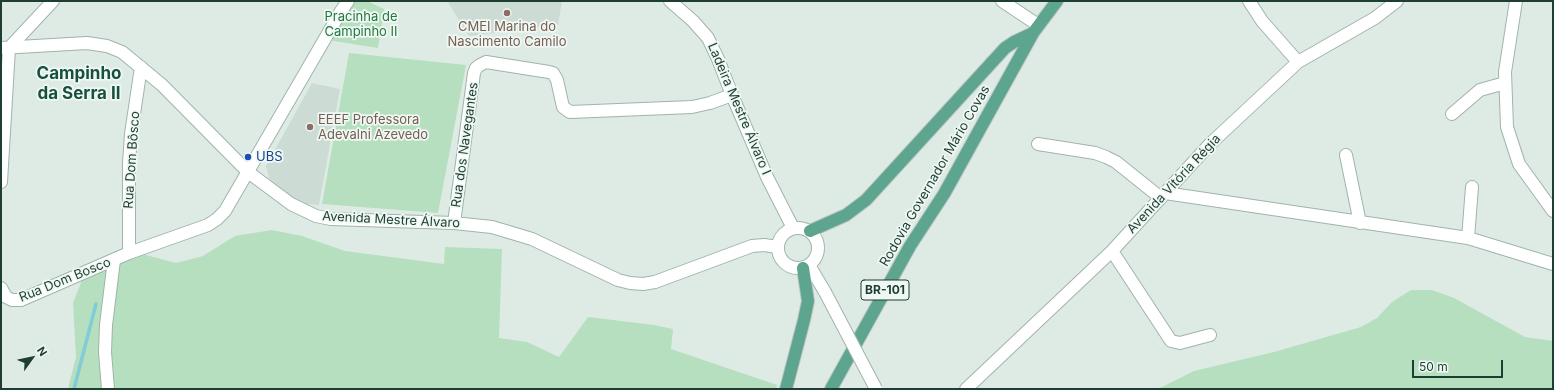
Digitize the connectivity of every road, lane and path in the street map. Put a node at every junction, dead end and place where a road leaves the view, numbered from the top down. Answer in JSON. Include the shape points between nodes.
{"nodes":[{"id":1,"x":53,"y":1,"type":"edge"},
{"id":2,"x":348,"y":1,"type":"edge"},
{"id":3,"x":670,"y":1,"type":"edge"},
{"id":4,"x":1002,"y":1,"type":"edge"},
{"id":5,"x":1057,"y":1,"type":"edge"},
{"id":6,"x":1249,"y":1,"type":"edge"},
{"id":7,"x":1397,"y":1,"type":"edge"},
{"id":8,"x":1516,"y":1,"type":"edge"},
{"id":9,"x":1035,"y":29,"type":"junction"},
{"id":10,"x":5,"y":48,"type":"edge"},
{"id":11,"x":1298,"y":62,"type":"junction"},
{"id":12,"x":141,"y":67,"type":"junction"},
{"id":13,"x":1505,"y":83,"type":"junction"},
{"id":14,"x":732,"y":95,"type":"junction"},
{"id":15,"x":1452,"y":114,"type":"dead end"},
{"id":16,"x":1038,"y":144,"type":"dead end"},
{"id":17,"x":1346,"y":155,"type":"dead end"},
{"id":18,"x":1,"y":162,"type":"edge"},
{"id":19,"x":248,"y":172,"type":"junction"},
{"id":20,"x":1,"y":182,"type":"edge"},
{"id":21,"x":1472,"y":187,"type":"dead end"},
{"id":22,"x":1163,"y":195,"type":"junction"},
{"id":23,"x":1553,"y":211,"type":"edge"},
{"id":24,"x":454,"y":223,"type":"junction"},
{"id":25,"x":1360,"y":223,"type":"junction"},
{"id":26,"x":793,"y":228,"type":"junction"},
{"id":27,"x":810,"y":231,"type":"junction"},
{"id":28,"x":1468,"y":238,"type":"junction"},
{"id":29,"x":778,"y":247,"type":"junction"},
{"id":30,"x":1112,"y":251,"type":"junction"},
{"id":31,"x":129,"y":254,"type":"junction"},
{"id":32,"x":114,"y":260,"type":"junction"},
{"id":33,"x":1553,"y":264,"type":"edge"},
{"id":34,"x":806,"y":266,"type":"junction"},
{"id":35,"x":2,"y":290,"type":"edge"},
{"id":36,"x":1210,"y":335,"type":"dead end"},
{"id":37,"x":108,"y":389,"type":"edge"},
{"id":38,"x":786,"y":389,"type":"edge"},
{"id":39,"x":831,"y":389,"type":"edge"},
{"id":40,"x":876,"y":389,"type":"edge"},
{"id":41,"x":966,"y":389,"type":"edge"}],
"edges":[{"from":1,"to":10,"type":"street"},
{"from":2,"to":19,"type":"street","name":"Rua Dom Bosco"},
{"from":3,"to":14,"type":"street","name":"Ladeira Mestre Álvaro I","via":[[708,38]]},
{"from":4,"to":9,"type":"street"},
{"from":5,"to":9,"type":"main road","name":"Rodovia Governador Mário Covas","number":"BR-101"},
{"from":6,"to":11,"type":"street","via":[[1262,21]]},
{"from":7,"to":11,"type":"street","name":"Avenida Vitória Régia","via":[[1374,18]]},
{"from":8,"to":13,"type":"street"},
{"from":9,"to":27,"type":"main road","via":[[1005,48],[866,200],[846,215]]},
{"from":9,"to":39,"type":"main road","name":"Rodovia Governador Mário Covas","number":"BR-101","via":[[944,194],[910,246]]},
{"from":10,"to":12,"type":"street","name":"Avenida Mestre Álvaro","via":[[87,43],[107,46],[122,52]]},
{"from":10,"to":18,"type":"street"},
{"from":11,"to":22,"type":"street","name":"Avenida Vitória Régia","via":[[1210,144]]},
{"from":12,"to":19,"type":"street","name":"Avenida Mestre Álvaro"},
{"from":12,"to":31,"type":"street","name":"Rua Dom Bôsco","via":[[131,134]]},
{"from":13,"to":15,"type":"street","via":[[1480,90]]},
{"from":13,"to":23,"type":"street","via":[[1507,128],[1519,164]]},
{"from":14,"to":24,"type":"street","name":"Rua dos Navegantes","via":[[692,107],[570,112],[563,107],[553,73],[486,62],[476,68],[474,73]]},
{"from":14,"to":26,"type":"street","name":"Ladeira Mestre Álvaro I","via":[[767,177]]},
{"from":16,"to":22,"type":"street","via":[[1106,157]]},
{"from":17,"to":25,"type":"street"},
{"from":18,"to":20,"type":"street"},
{"from":19,"to":24,"type":"street","name":"Avenida Mestre Álvaro","via":[[291,204],[316,216],[331,219]]},
{"from":19,"to":31,"type":"street","name":"Rua Dom Bosco","via":[[225,211],[208,225]]},
{"from":21,"to":28,"type":"street"},
{"from":22,"to":25,"type":"street"},
{"from":22,"to":30,"type":"street","name":"Avenida Vitória Régia"},
{"from":24,"to":29,"type":"street","name":"Avenida Mestre Álvaro","via":[[513,232],[618,280],[643,284],[656,282],[752,246]]},
{"from":25,"to":28,"type":"street"},
{"from":26,"to":27,"type":"street"},
{"from":26,"to":29,"type":"street","via":[[782,236]]},
{"from":27,"to":34,"type":"street","via":[[817,239],[819,250],[817,257]]},
{"from":28,"to":33,"type":"street"},
{"from":29,"to":34,"type":"street","via":[[782,260],[787,265]]},
{"from":30,"to":36,"type":"street","via":[[1171,341],[1180,343]]},
{"from":30,"to":41,"type":"street","name":"Avenida Vitória Régia"},
{"from":31,"to":32,"type":"street","name":"Rua Dom Bosco"},
{"from":32,"to":35,"type":"street","name":"Rua Dom Bosco","via":[[21,300],[6,297]]},
{"from":32,"to":37,"type":"street","via":[[106,325]]},
{"from":34,"to":38,"type":"main road","via":[[808,301]]},
{"from":34,"to":40,"type":"street","bridge":true,"via":[[825,292]]}]}
